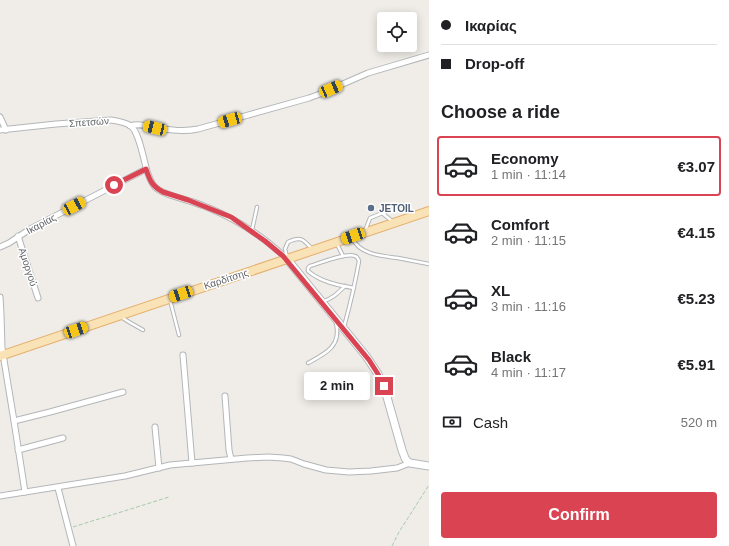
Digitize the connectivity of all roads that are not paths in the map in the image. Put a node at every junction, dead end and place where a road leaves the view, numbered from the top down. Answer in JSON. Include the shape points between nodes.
{"nodes":[{"id":1,"x":429,"y":55,"type":"edge"},
{"id":2,"x":0,"y":117,"type":"edge"},
{"id":3,"x":130,"y":126,"type":"junction"},
{"id":4,"x":0,"y":130,"type":"edge"},
{"id":5,"x":6,"y":130,"type":"junction"},
{"id":6,"x":146,"y":169,"type":"junction"},
{"id":7,"x":257,"y":207,"type":"dead end"},
{"id":8,"x":429,"y":211,"type":"edge"},
{"id":9,"x":382,"y":213,"type":"junction"},
{"id":10,"x":414,"y":216,"type":"junction"},
{"id":11,"x":394,"y":223,"type":"junction"},
{"id":12,"x":252,"y":231,"type":"junction"},
{"id":13,"x":364,"y":233,"type":"junction"},
{"id":14,"x":18,"y":236,"type":"junction"},
{"id":15,"x":353,"y":236,"type":"junction"},
{"id":16,"x":336,"y":242,"type":"junction"},
{"id":17,"x":0,"y":247,"type":"edge"},
{"id":18,"x":314,"y":250,"type":"junction"},
{"id":19,"x":343,"y":256,"type":"junction"},
{"id":20,"x":287,"y":260,"type":"junction"},
{"id":21,"x":429,"y":264,"type":"edge"},
{"id":22,"x":345,"y":286,"type":"junction"},
{"id":23,"x":354,"y":288,"type":"junction"},
{"id":24,"x":0,"y":297,"type":"edge"},
{"id":25,"x":38,"y":298,"type":"dead end"},
{"id":26,"x":170,"y":298,"type":"junction"},
{"id":27,"x":322,"y":302,"type":"junction"},
{"id":28,"x":120,"y":315,"type":"junction"},
{"id":29,"x":334,"y":317,"type":"junction"},
{"id":30,"x":344,"y":329,"type":"junction"},
{"id":31,"x":143,"y":330,"type":"dead end"},
{"id":32,"x":179,"y":335,"type":"dead end"},
{"id":33,"x":2,"y":355,"type":"edge"},
{"id":34,"x":183,"y":355,"type":"dead end"},
{"id":35,"x":308,"y":363,"type":"dead end"},
{"id":36,"x":123,"y":392,"type":"dead end"},
{"id":37,"x":225,"y":396,"type":"dead end"},
{"id":38,"x":14,"y":421,"type":"junction"},
{"id":39,"x":155,"y":427,"type":"dead end"},
{"id":40,"x":63,"y":438,"type":"dead end"},
{"id":41,"x":18,"y":450,"type":"junction"},
{"id":42,"x":231,"y":460,"type":"junction"},
{"id":43,"x":192,"y":463,"type":"junction"},
{"id":44,"x":410,"y":463,"type":"junction"},
{"id":45,"x":429,"y":466,"type":"edge"},
{"id":46,"x":159,"y":468,"type":"junction"},
{"id":47,"x":58,"y":488,"type":"junction"},
{"id":48,"x":25,"y":492,"type":"junction"},
{"id":49,"x":0,"y":496,"type":"edge"},
{"id":50,"x":73,"y":546,"type":"edge"}],
"edges":[{"from":1,"to":3,"type":"street","name":"Σπετσών","via":[[368,73],[309,98],[204,128],[175,130],[140,124]]},
{"from":2,"to":5,"type":"street"},
{"from":3,"to":5,"type":"street","name":"Σπετσών","via":[[111,120]]},
{"from":3,"to":6,"type":"street","via":[[135,130]]},
{"from":4,"to":5,"type":"street","name":"Σπετσών"},
{"from":6,"to":12,"type":"street","via":[[153,185],[159,190],[226,215]]},
{"from":6,"to":14,"type":"street","name":"Ικαρίας"},
{"from":7,"to":12,"type":"lane"},
{"from":8,"to":10,"type":"main road","name":"Καρδίτσης"},
{"from":9,"to":10,"type":"lane","via":[[403,205]]},
{"from":9,"to":11,"type":"lane"},
{"from":9,"to":13,"type":"lane","via":[[370,218]]},
{"from":10,"to":11,"type":"main road","name":"Καρδίτσης"},
{"from":11,"to":13,"type":"main road","name":"Καρδίτσης"},
{"from":12,"to":20,"type":"street"},
{"from":13,"to":15,"type":"main road","name":"Καρδίτσης"},
{"from":14,"to":17,"type":"street","name":"Ικαρίας"},
{"from":14,"to":25,"type":"street","name":"Αμοργού"},
{"from":15,"to":16,"type":"main road","name":"Καρδίτσης"},
{"from":15,"to":21,"type":"lane","via":[[355,243],[369,253]]},
{"from":16,"to":18,"type":"main road","name":"Καρδίτσης"},
{"from":16,"to":19,"type":"lane"},
{"from":18,"to":20,"type":"main road","name":"Καρδίτσης"},
{"from":18,"to":20,"type":"lane","via":[[306,241],[295,238],[288,242],[285,249]]},
{"from":19,"to":22,"type":"lane","via":[[310,266],[308,271],[323,281]]},
{"from":19,"to":23,"type":"lane","via":[[358,258]]},
{"from":20,"to":26,"type":"main road","name":"Καρδίτσης"},
{"from":20,"to":27,"type":"street"},
{"from":22,"to":23,"type":"lane"},
{"from":22,"to":27,"type":"lane","via":[[336,295]]},
{"from":23,"to":30,"type":"lane"},
{"from":24,"to":33,"type":"street"},
{"from":26,"to":28,"type":"main road","name":"Καρδίτσης"},
{"from":26,"to":32,"type":"lane"},
{"from":27,"to":29,"type":"street"},
{"from":28,"to":31,"type":"lane"},
{"from":28,"to":33,"type":"main road","name":"Καρδίτσης"},
{"from":29,"to":30,"type":"street"},
{"from":29,"to":35,"type":"lane","via":[[336,341],[325,354]]},
{"from":30,"to":44,"type":"street","via":[[369,360],[380,379],[389,401],[403,454]]},
{"from":33,"to":38,"type":"street"},
{"from":34,"to":43,"type":"street"},
{"from":36,"to":38,"type":"street"},
{"from":37,"to":42,"type":"street"},
{"from":38,"to":41,"type":"street"},
{"from":39,"to":46,"type":"street"},
{"from":40,"to":41,"type":"street"},
{"from":41,"to":48,"type":"street"},
{"from":42,"to":43,"type":"street"},
{"from":42,"to":44,"type":"street","via":[[277,457],[326,470],[349,472],[397,468]]},
{"from":43,"to":46,"type":"street"},
{"from":44,"to":45,"type":"street"},
{"from":46,"to":47,"type":"street"},
{"from":47,"to":48,"type":"street"},
{"from":47,"to":50,"type":"street"},
{"from":48,"to":49,"type":"street"}]}
